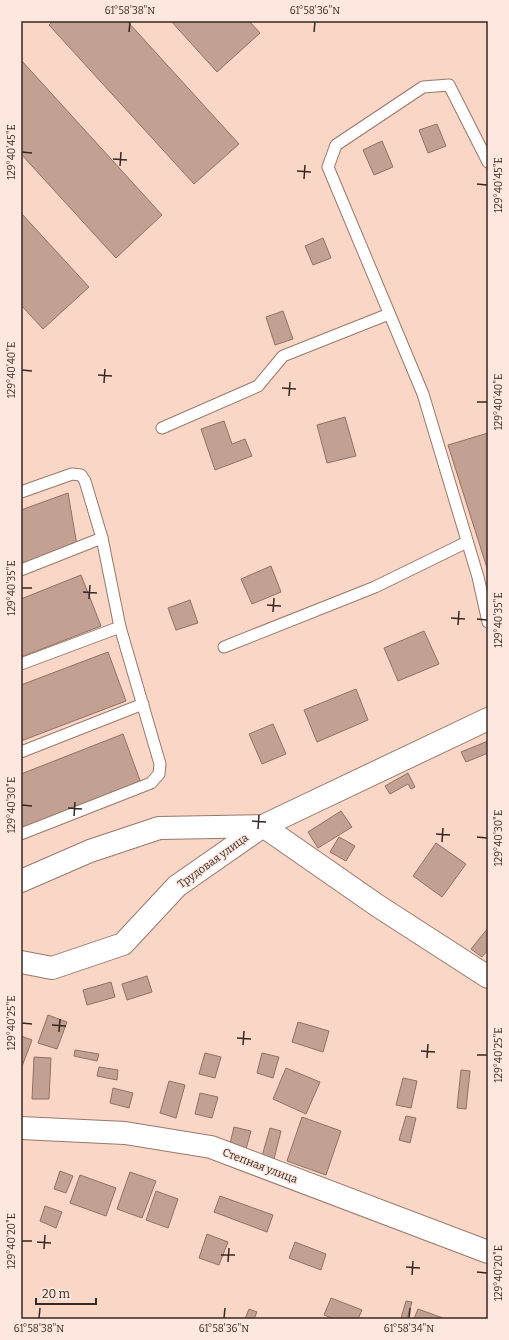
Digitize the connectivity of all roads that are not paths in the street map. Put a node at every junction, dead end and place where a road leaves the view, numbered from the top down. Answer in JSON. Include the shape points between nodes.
{"nodes":[{"id":1,"x":488,"y":162,"type":"edge"},
{"id":2,"x":389,"y":314,"type":"junction"},
{"id":3,"x":162,"y":428,"type":"dead end"},
{"id":4,"x":21,"y":492,"type":"edge"},
{"id":5,"x":102,"y":538,"type":"junction"},
{"id":6,"x":467,"y":542,"type":"junction"},
{"id":7,"x":21,"y":570,"type":"edge"},
{"id":8,"x":488,"y":622,"type":"edge"},
{"id":9,"x":120,"y":627,"type":"junction"},
{"id":10,"x":224,"y":647,"type":"dead end"},
{"id":11,"x":21,"y":664,"type":"edge"},
{"id":12,"x":143,"y":704,"type":"junction"},
{"id":13,"x":488,"y":719,"type":"edge"},
{"id":14,"x":21,"y":752,"type":"edge"},
{"id":15,"x":263,"y":826,"type":"junction"},
{"id":16,"x":21,"y":834,"type":"edge"},
{"id":17,"x":21,"y":881,"type":"edge"},
{"id":18,"x":21,"y":962,"type":"edge"},
{"id":19,"x":488,"y":977,"type":"edge"},
{"id":20,"x":21,"y":1128,"type":"edge"},
{"id":21,"x":488,"y":1252,"type":"edge"}],
"edges":[{"from":1,"to":2,"type":"lane","via":[[449,85],[423,87],[336,146],[328,167]]},
{"from":2,"to":3,"type":"lane","via":[[283,356],[258,386]]},
{"from":2,"to":6,"type":"lane","via":[[423,394]]},
{"from":4,"to":5,"type":"lane","via":[[72,474],[81,475]]},
{"from":5,"to":7,"type":"lane"},
{"from":5,"to":9,"type":"lane"},
{"from":6,"to":8,"type":"lane"},
{"from":6,"to":10,"type":"lane","via":[[375,587]]},
{"from":9,"to":11,"type":"lane"},
{"from":9,"to":12,"type":"lane"},
{"from":12,"to":14,"type":"lane"},
{"from":12,"to":16,"type":"lane","via":[[160,764],[159,774],[151,783]]},
{"from":13,"to":15,"type":"street","name":"Трудовая улица"},
{"from":15,"to":17,"type":"street","name":"Трудовая улица","via":[[159,828],[90,851]]},
{"from":15,"to":18,"type":"street","name":"Трудовая улица","via":[[177,886],[123,944],[52,968]]},
{"from":15,"to":19,"type":"street","via":[[378,906]]},
{"from":20,"to":21,"type":"street","name":"Степная улица","via":[[125,1133],[211,1147]]}]}
